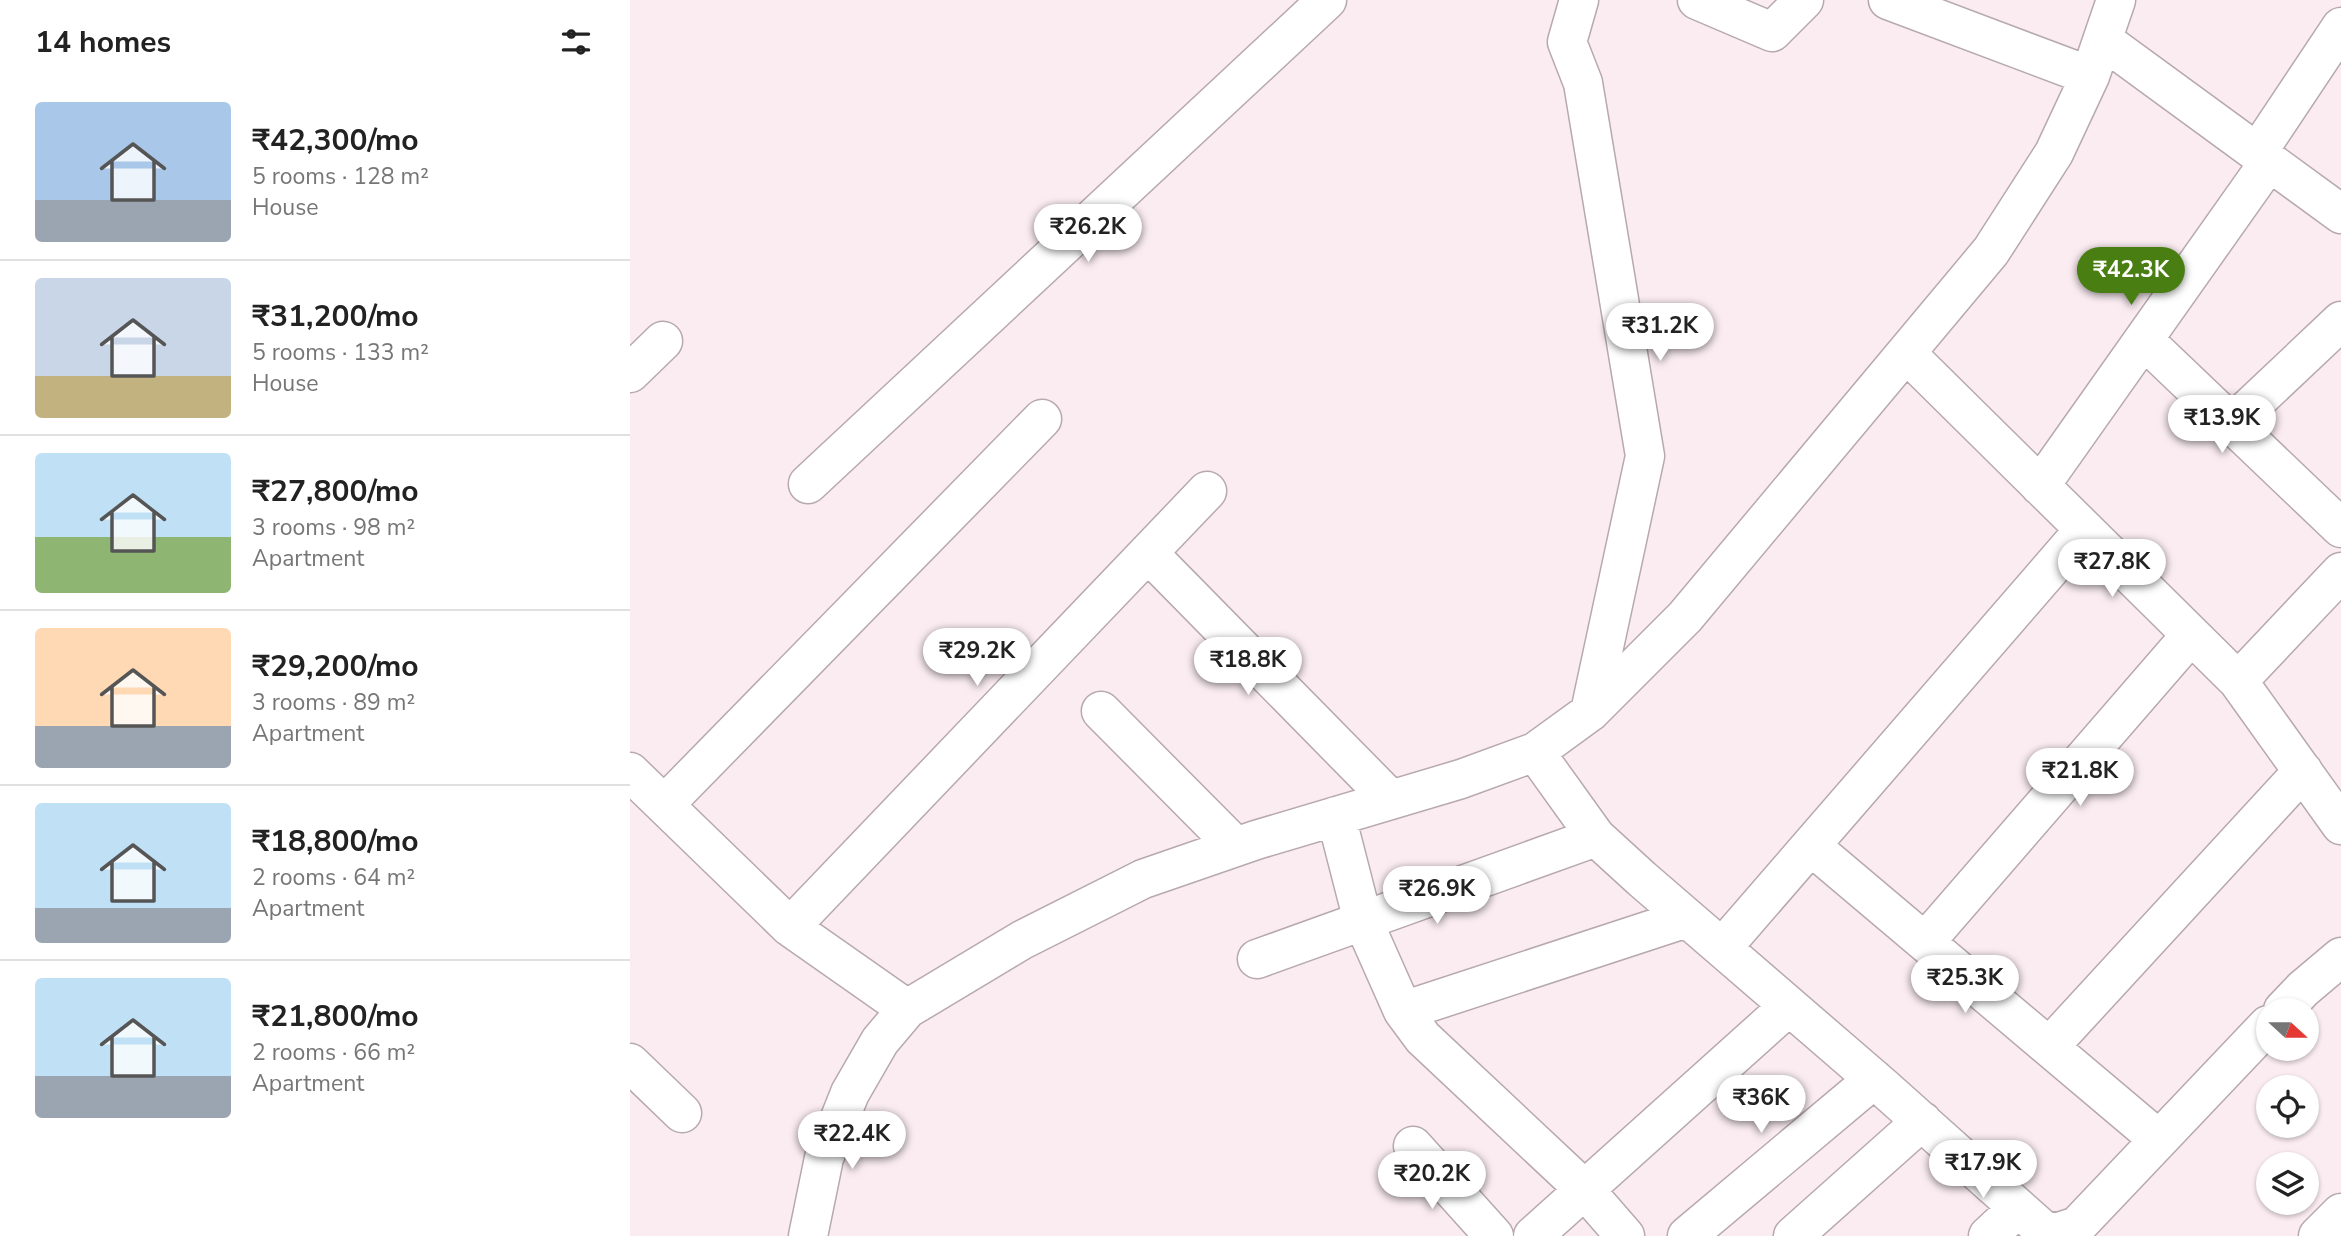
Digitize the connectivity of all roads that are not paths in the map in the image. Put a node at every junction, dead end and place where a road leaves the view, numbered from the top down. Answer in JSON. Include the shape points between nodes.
{"nodes":[{"id":1,"x":1327,"y":0,"type":"edge"},
{"id":2,"x":1579,"y":0,"type":"edge"},
{"id":3,"x":1697,"y":0,"type":"edge"},
{"id":4,"x":1804,"y":0,"type":"edge"},
{"id":5,"x":1888,"y":0,"type":"edge"},
{"id":6,"x":2116,"y":0,"type":"edge"},
{"id":7,"x":2341,"y":27,"type":"edge"},
{"id":8,"x":2103,"y":40,"type":"junction"},
{"id":9,"x":2091,"y":76,"type":"junction"},
{"id":10,"x":2263,"y":157,"type":"junction"},
{"id":11,"x":2341,"y":214,"type":"edge"},
{"id":12,"x":2341,"y":321,"type":"edge"},
{"id":13,"x":2144,"y":340,"type":"junction"},
{"id":14,"x":663,"y":341,"type":"dead end"},
{"id":15,"x":1906,"y":353,"type":"junction"},
{"id":16,"x":630,"y":373,"type":"edge"},
{"id":17,"x":1042,"y":419,"type":"dead end"},
{"id":18,"x":2232,"y":424,"type":"junction"},
{"id":19,"x":808,"y":484,"type":"dead end"},
{"id":20,"x":2040,"y":486,"type":"junction"},
{"id":21,"x":1208,"y":491,"type":"dead end"},
{"id":22,"x":2341,"y":528,"type":"edge"},
{"id":23,"x":2084,"y":530,"type":"junction"},
{"id":24,"x":1147,"y":552,"type":"junction"},
{"id":25,"x":2341,"y":572,"type":"edge"},
{"id":26,"x":2191,"y":635,"type":"junction"},
{"id":27,"x":2238,"y":681,"type":"junction"},
{"id":28,"x":1101,"y":711,"type":"dead end"},
{"id":29,"x":1590,"y":712,"type":"junction"},
{"id":30,"x":1535,"y":752,"type":"junction"},
{"id":31,"x":2303,"y":771,"type":"junction"},
{"id":32,"x":630,"y":772,"type":"edge"},
{"id":33,"x":1391,"y":800,"type":"junction"},
{"id":34,"x":664,"y":805,"type":"junction"},
{"id":35,"x":2337,"y":809,"type":"edge"},
{"id":36,"x":1336,"y":816,"type":"junction"},
{"id":37,"x":1596,"y":837,"type":"junction"},
{"id":38,"x":1236,"y":846,"type":"junction"},
{"id":39,"x":1811,"y":846,"type":"junction"},
{"id":40,"x":1687,"y":918,"type":"junction"},
{"id":41,"x":1363,"y":921,"type":"junction"},
{"id":42,"x":790,"y":927,"type":"junction"},
{"id":43,"x":1925,"y":942,"type":"junction"},
{"id":44,"x":1722,"y":948,"type":"junction"},
{"id":45,"x":2341,"y":957,"type":"edge"},
{"id":46,"x":1257,"y":959,"type":"dead end"},
{"id":47,"x":2294,"y":998,"type":"edge"},
{"id":48,"x":1790,"y":1006,"type":"junction"},
{"id":49,"x":906,"y":1009,"type":"junction"},
{"id":50,"x":1403,"y":1011,"type":"junction"},
{"id":51,"x":2256,"y":1037,"type":"edge"},
{"id":52,"x":2049,"y":1047,"type":"junction"},
{"id":53,"x":630,"y":1064,"type":"edge"},
{"id":54,"x":1874,"y":1079,"type":"junction"},
{"id":55,"x":850,"y":1093,"type":"junction"},
{"id":56,"x":682,"y":1113,"type":"dead end"},
{"id":57,"x":1922,"y":1121,"type":"junction"},
{"id":58,"x":2158,"y":1139,"type":"junction"},
{"id":59,"x":1413,"y":1146,"type":"dead end"},
{"id":60,"x":1584,"y":1190,"type":"junction"},
{"id":61,"x":2018,"y":1208,"type":"junction"},
{"id":62,"x":808,"y":1236,"type":"edge"},
{"id":63,"x":835,"y":1236,"type":"edge"},
{"id":64,"x":1494,"y":1236,"type":"edge"},
{"id":65,"x":1533,"y":1236,"type":"edge"},
{"id":66,"x":1625,"y":1236,"type":"edge"},
{"id":67,"x":1687,"y":1236,"type":"edge"},
{"id":68,"x":1793,"y":1236,"type":"edge"},
{"id":69,"x":1988,"y":1236,"type":"edge"}],
"edges":[{"from":1,"to":19,"type":"street"},
{"from":2,"to":29,"type":"street","via":[[1567,42],[1583,83],[1645,456]]},
{"from":3,"to":4,"type":"street","via":[[1772,32]]},
{"from":5,"to":9,"type":"street"},
{"from":6,"to":8,"type":"street"},
{"from":7,"to":10,"type":"street"},
{"from":8,"to":9,"type":"street"},
{"from":8,"to":10,"type":"street"},
{"from":9,"to":15,"type":"street","via":[[2054,153],[1991,251]]},
{"from":10,"to":11,"type":"street"},
{"from":10,"to":13,"type":"street"},
{"from":12,"to":18,"type":"street"},
{"from":13,"to":18,"type":"street"},
{"from":13,"to":20,"type":"street"},
{"from":14,"to":16,"type":"street"},
{"from":15,"to":20,"type":"street"},
{"from":15,"to":29,"type":"street","via":[[1685,617]]},
{"from":17,"to":34,"type":"street"},
{"from":18,"to":22,"type":"street"},
{"from":20,"to":23,"type":"street"},
{"from":21,"to":24,"type":"street"},
{"from":23,"to":26,"type":"street"},
{"from":23,"to":39,"type":"street"},
{"from":24,"to":33,"type":"street"},
{"from":24,"to":42,"type":"street"},
{"from":25,"to":27,"type":"street"},
{"from":26,"to":27,"type":"street"},
{"from":26,"to":43,"type":"street"},
{"from":27,"to":31,"type":"street"},
{"from":28,"to":38,"type":"street"},
{"from":29,"to":30,"type":"street"},
{"from":30,"to":33,"type":"street"},
{"from":30,"to":37,"type":"street"},
{"from":31,"to":35,"type":"street"},
{"from":31,"to":52,"type":"street"},
{"from":32,"to":34,"type":"street"},
{"from":33,"to":36,"type":"street"},
{"from":34,"to":42,"type":"street"},
{"from":36,"to":38,"type":"street"},
{"from":36,"to":41,"type":"street"},
{"from":37,"to":40,"type":"street"},
{"from":37,"to":41,"type":"street"},
{"from":38,"to":49,"type":"street","via":[[1143,879],[1022,940]]},
{"from":39,"to":43,"type":"street"},
{"from":39,"to":44,"type":"street"},
{"from":40,"to":44,"type":"street"},
{"from":40,"to":50,"type":"street"},
{"from":41,"to":46,"type":"street"},
{"from":41,"to":50,"type":"street"},
{"from":42,"to":49,"type":"street"},
{"from":43,"to":52,"type":"street"},
{"from":44,"to":48,"type":"street"},
{"from":45,"to":47,"type":"street"},
{"from":48,"to":54,"type":"street"},
{"from":48,"to":60,"type":"street"},
{"from":49,"to":55,"type":"street","via":[[880,1041]]},
{"from":50,"to":60,"type":"street","via":[[1423,1038]]},
{"from":51,"to":58,"type":"street"},
{"from":52,"to":58,"type":"street"},
{"from":53,"to":56,"type":"street"},
{"from":54,"to":57,"type":"street"},
{"from":54,"to":67,"type":"street"},
{"from":55,"to":62,"type":"street","via":[[824,1158]]},
{"from":55,"to":63,"type":"street","via":[[850,1130]]},
{"from":57,"to":61,"type":"street"},
{"from":57,"to":68,"type":"street"},
{"from":58,"to":61,"type":"street","via":[[2077,1226],[2059,1232],[2043,1230]]},
{"from":59,"to":64,"type":"street"},
{"from":60,"to":65,"type":"street"},
{"from":60,"to":66,"type":"street"},
{"from":61,"to":69,"type":"street"}]}
